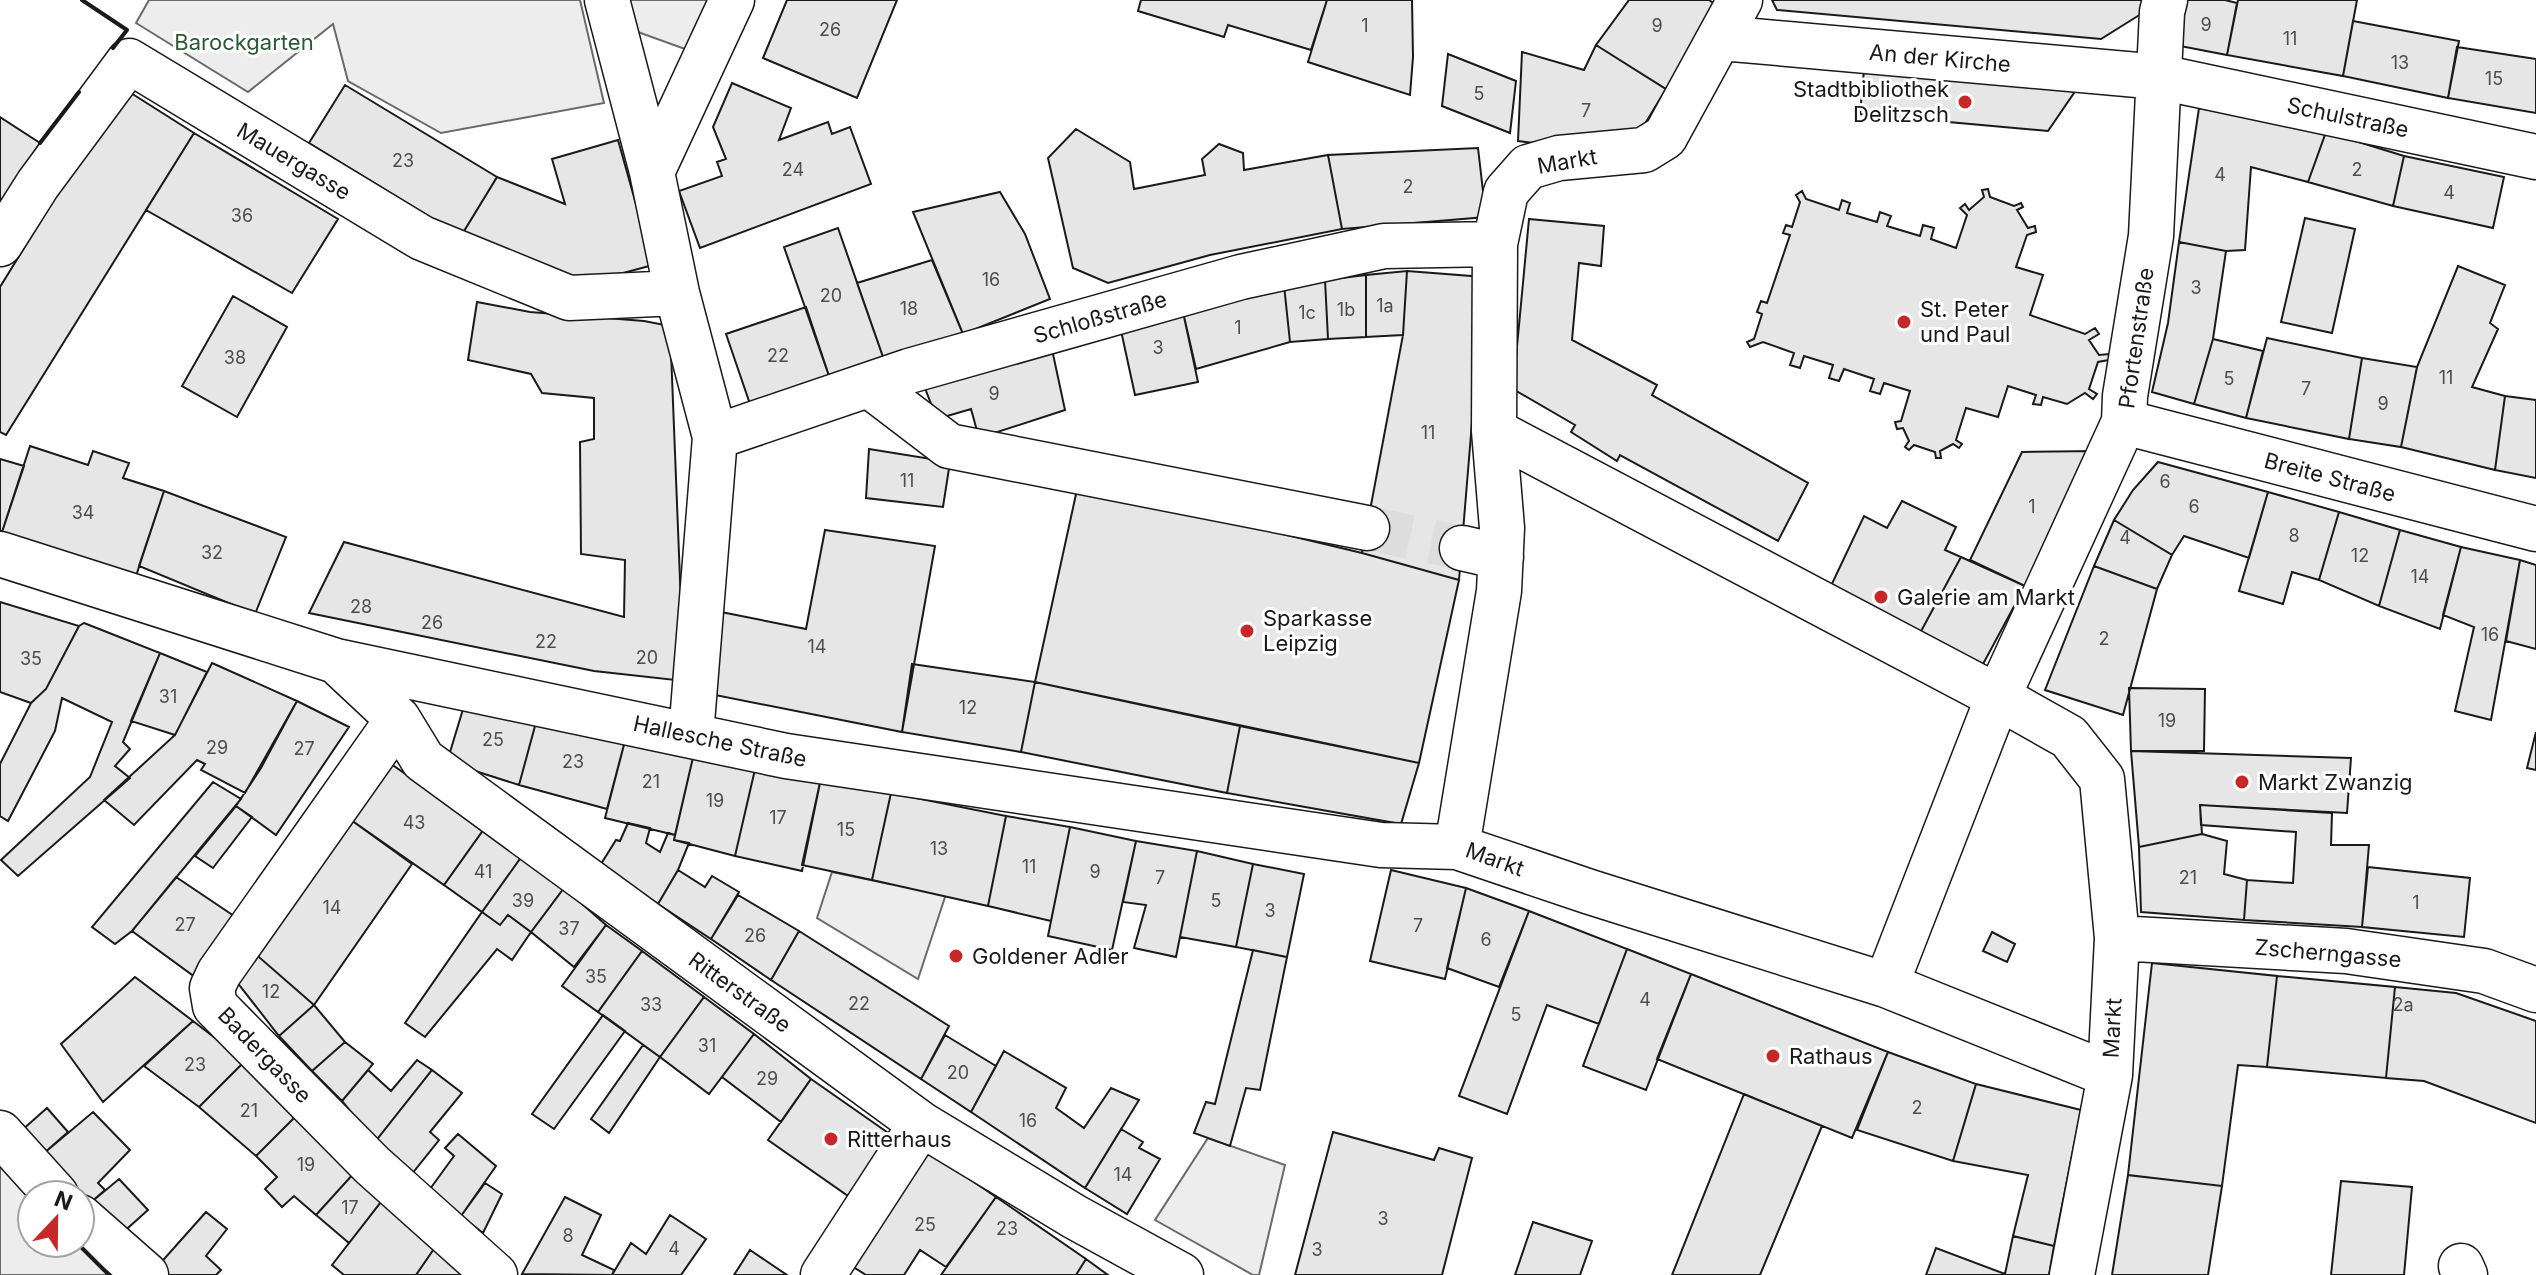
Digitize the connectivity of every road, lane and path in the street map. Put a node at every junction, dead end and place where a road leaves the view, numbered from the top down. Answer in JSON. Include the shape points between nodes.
{"nodes":[{"id":1,"x":607,"y":0,"type":"edge"},
{"id":2,"x":732,"y":0,"type":"edge"},
{"id":3,"x":2165,"y":0,"type":"edge"},
{"id":4,"x":1730,"y":19,"type":"edge"},
{"id":5,"x":2160,"y":77,"type":"junction"},
{"id":6,"x":2536,"y":157,"type":"edge"},
{"id":7,"x":652,"y":172,"type":"junction"},
{"id":8,"x":0,"y":244,"type":"edge"},
{"id":9,"x":1495,"y":244,"type":"junction"},
{"id":10,"x":677,"y":293,"type":"junction"},
{"id":11,"x":869,"y":385,"type":"junction"},
{"id":12,"x":2124,"y":422,"type":"junction"},
{"id":13,"x":1494,"y":431,"type":"junction"},
{"id":14,"x":715,"y":437,"type":"junction"},
{"id":15,"x":1367,"y":528,"type":"tunnel mouth"},
{"id":16,"x":2536,"y":529,"type":"edge"},
{"id":17,"x":0,"y":554,"type":"edge"},
{"id":18,"x":336,"y":661,"type":"junction"},
{"id":19,"x":1998,"y":697,"type":"junction"},
{"id":20,"x":398,"y":719,"type":"junction"},
{"id":21,"x":691,"y":735,"type":"junction"},
{"id":22,"x":1457,"y":847,"type":"junction"},
{"id":23,"x":2117,"y":938,"type":"junction"},
{"id":24,"x":1886,"y":985,"type":"junction"},
{"id":25,"x":2536,"y":990,"type":"edge"},
{"id":26,"x":2110,"y":1075,"type":"junction"},
{"id":27,"x":921,"y":1124,"type":"junction"},
{"id":28,"x":0,"y":1133,"type":"edge"},
{"id":29,"x":42,"y":1179,"type":"edge"},
{"id":30,"x":96,"y":1231,"type":"edge"},
{"id":31,"x":146,"y":1275,"type":"edge"},
{"id":32,"x":495,"y":1275,"type":"edge"},
{"id":33,"x":823,"y":1275,"type":"edge"},
{"id":34,"x":1181,"y":1275,"type":"edge"},
{"id":35,"x":2072,"y":1275,"type":"edge"}],
"edges":[{"from":1,"to":7,"type":"street"},
{"from":2,"to":7,"type":"street"},
{"from":3,"to":5,"type":"street","name":"Pfortenstraße"},
{"from":4,"to":5,"type":"street","name":"An der Kirche"},
{"from":4,"to":9,"type":"street","name":"Markt","via":[[1665,137],[1644,150],[1559,158],[1528,167],[1506,192]]},
{"from":5,"to":6,"type":"street","name":"Schulstraße"},
{"from":5,"to":12,"type":"street","name":"Pfortenstraße","via":[[2151,236]]},
{"from":7,"to":10,"type":"street"},
{"from":8,"to":10,"type":"street","name":"Mauergasse","via":[[129,61],[422,238],[569,298]]},
{"from":9,"to":11,"type":"street","name":"Schloßstraße","via":[[1384,246],[1241,277]]},
{"from":9,"to":13,"type":"street","name":"Markt"},
{"from":10,"to":14,"type":"street"},
{"from":11,"to":14,"type":"street","name":"Schloßstraße"},
{"from":11,"to":15,"type":"street","via":[[949,446]]},
{"from":12,"to":16,"type":"street","name":"Breite Straße"},
{"from":12,"to":19,"type":"street","name":"Pfortenstraße"},
{"from":13,"to":19,"type":"street","name":"Markt"},
{"from":13,"to":22,"type":"street","name":"Markt","via":[[1502,528],[1481,552],[1499,591]]},
{"from":14,"to":21,"type":"street"},
{"from":17,"to":18,"type":"street","name":"Hallesche Straße"},
{"from":18,"to":20,"type":"street","name":"Ritterstraße"},
{"from":18,"to":21,"type":"street","name":"Hallesche Straße"},
{"from":19,"to":23,"type":"street","name":"Markt","via":[[2069,737],[2102,779]]},
{"from":19,"to":24,"type":"street"},
{"from":20,"to":27,"type":"street","name":"Ritterstraße","via":[[423,760]]},
{"from":20,"to":32,"type":"street","name":"Badergasse","via":[[219,973],[212,988],[215,1006],[372,1165]]},
{"from":21,"to":22,"type":"street","name":"Hallesche Straße","via":[[786,756],[1381,845]]},
{"from":22,"to":24,"type":"street","name":"Markt"},
{"from":23,"to":25,"type":"street","name":"Zscherngasse","via":[[2346,951],[2484,971]]},
{"from":23,"to":26,"type":"street","name":"Markt"},
{"from":24,"to":26,"type":"street","name":"Markt"},
{"from":26,"to":35,"type":"street"},
{"from":27,"to":33,"type":"street"},
{"from":27,"to":34,"type":"street","name":"Ritterstraße"},
{"from":28,"to":29,"type":"street"},
{"from":30,"to":31,"type":"street"}]}
